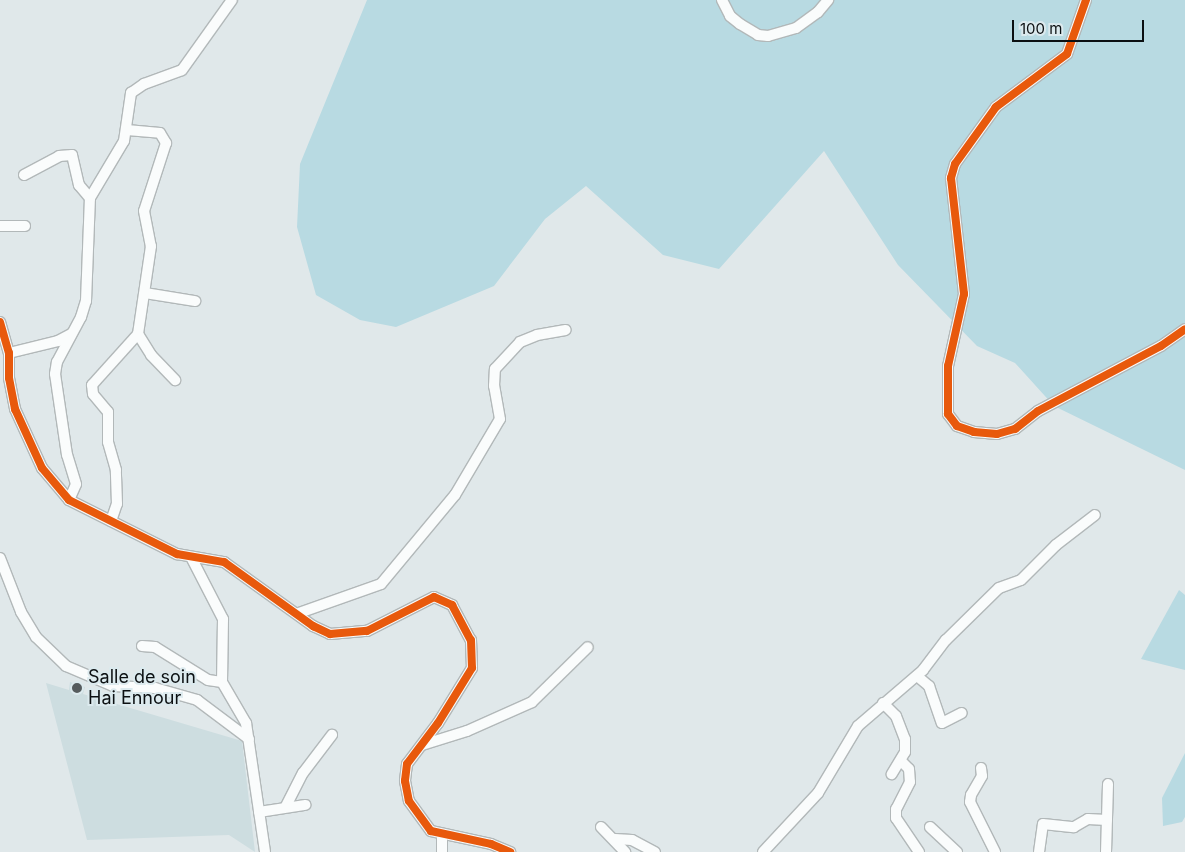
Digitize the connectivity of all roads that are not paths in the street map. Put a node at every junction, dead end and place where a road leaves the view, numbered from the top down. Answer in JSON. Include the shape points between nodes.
{"nodes":[{"id":1,"x":232,"y":0,"type":"edge"},
{"id":2,"x":722,"y":0,"type":"edge"},
{"id":3,"x":828,"y":0,"type":"edge"},
{"id":4,"x":1086,"y":0,"type":"edge"},
{"id":5,"x":127,"y":130,"type":"junction"},
{"id":6,"x":24,"y":175,"type":"dead end"},
{"id":7,"x":90,"y":198,"type":"junction"},
{"id":8,"x":0,"y":226,"type":"edge"},
{"id":9,"x":25,"y":226,"type":"dead end"},
{"id":10,"x":144,"y":293,"type":"junction"},
{"id":11,"x":195,"y":301,"type":"dead end"},
{"id":12,"x":0,"y":322,"type":"edge"},
{"id":13,"x":1185,"y":329,"type":"edge"},
{"id":14,"x":566,"y":330,"type":"dead end"},
{"id":15,"x":71,"y":334,"type":"junction"},
{"id":16,"x":138,"y":334,"type":"junction"},
{"id":17,"x":9,"y":353,"type":"junction"},
{"id":18,"x":175,"y":380,"type":"dead end"},
{"id":19,"x":69,"y":500,"type":"junction"},
{"id":20,"x":1096,"y":515,"type":"dead end"},
{"id":21,"x":110,"y":522,"type":"junction"},
{"id":22,"x":0,"y":558,"type":"edge"},
{"id":23,"x":191,"y":558,"type":"junction"},
{"id":24,"x":299,"y":613,"type":"junction"},
{"id":25,"x":142,"y":646,"type":"dead end"},
{"id":26,"x":588,"y":647,"type":"dead end"},
{"id":27,"x":917,"y":676,"type":"junction"},
{"id":28,"x":222,"y":682,"type":"junction"},
{"id":29,"x":883,"y":703,"type":"junction"},
{"id":30,"x":962,"y":713,"type":"dead end"},
{"id":31,"x":332,"y":735,"type":"dead end"},
{"id":32,"x":249,"y":739,"type":"junction"},
{"id":33,"x":422,"y":745,"type":"junction"},
{"id":34,"x":901,"y":761,"type":"junction"},
{"id":35,"x":981,"y":768,"type":"dead end"},
{"id":36,"x":892,"y":774,"type":"dead end"},
{"id":37,"x":1108,"y":784,"type":"dead end"},
{"id":38,"x":306,"y":805,"type":"dead end"},
{"id":39,"x":286,"y":806,"type":"junction"},
{"id":40,"x":259,"y":812,"type":"junction"},
{"id":41,"x":1107,"y":820,"type":"junction"},
{"id":42,"x":601,"y":827,"type":"dead end"},
{"id":43,"x":930,"y":827,"type":"dead end"},
{"id":44,"x":442,"y":835,"type":"junction"},
{"id":45,"x":615,"y":839,"type":"junction"},
{"id":46,"x":265,"y":852,"type":"edge"},
{"id":47,"x":442,"y":852,"type":"edge"},
{"id":48,"x":510,"y":852,"type":"edge"},
{"id":49,"x":625,"y":852,"type":"edge"},
{"id":50,"x":655,"y":852,"type":"edge"},
{"id":51,"x":762,"y":852,"type":"edge"},
{"id":52,"x":920,"y":852,"type":"edge"},
{"id":53,"x":957,"y":852,"type":"edge"},
{"id":54,"x":995,"y":852,"type":"edge"},
{"id":55,"x":1039,"y":852,"type":"edge"},
{"id":56,"x":1106,"y":852,"type":"edge"}],
"edges":[{"from":1,"to":5,"type":"street","via":[[182,70],[144,84],[131,93]]},
{"from":2,"to":3,"type":"street","via":[[730,16],[740,24],[758,35],[768,36],[796,28]]},
{"from":4,"to":13,"type":"street","via":[[1067,54],[996,107],[955,164],[951,178],[964,294],[948,366],[945,395],[948,414],[957,426],[974,432],[998,434],[1015,429],[1038,411],[1161,346]]},
{"from":5,"to":7,"type":"street","via":[[119,151]]},
{"from":5,"to":10,"type":"street","via":[[160,133],[166,142],[144,210],[151,246]]},
{"from":6,"to":7,"type":"street","via":[[59,156],[72,155],[79,185]]},
{"from":7,"to":15,"type":"street","via":[[87,214],[88,284],[81,317]]},
{"from":8,"to":9,"type":"street"},
{"from":10,"to":11,"type":"street"},
{"from":10,"to":16,"type":"street"},
{"from":12,"to":17,"type":"street"},
{"from":14,"to":24,"type":"street","via":[[520,342],[495,369],[494,386],[500,419],[455,495],[381,584]]},
{"from":15,"to":17,"type":"street","via":[[58,341]]},
{"from":15,"to":19,"type":"street","via":[[56,362],[55,374],[65,445],[76,484]]},
{"from":16,"to":18,"type":"street","via":[[151,355]]},
{"from":16,"to":21,"type":"street","via":[[92,385],[93,394],[108,412],[108,442],[116,470],[117,504]]},
{"from":17,"to":19,"type":"street","via":[[9,378],[15,409],[42,468]]},
{"from":19,"to":21,"type":"street"},
{"from":20,"to":27,"type":"street","via":[[1056,545],[1021,580],[999,588],[946,640]]},
{"from":21,"to":23,"type":"street"},
{"from":22,"to":32,"type":"street","via":[[21,612],[36,637],[66,666],[113,686],[155,688],[197,700]]},
{"from":23,"to":24,"type":"street","via":[[224,562]]},
{"from":23,"to":28,"type":"street","via":[[224,620]]},
{"from":24,"to":33,"type":"street","via":[[313,626],[330,634],[351,633],[384,623],[425,599],[434,597],[452,605],[471,640],[472,668]]},
{"from":25,"to":28,"type":"street","via":[[155,647],[192,672]]},
{"from":26,"to":33,"type":"street","via":[[532,702],[467,731]]},
{"from":27,"to":29,"type":"street"},
{"from":27,"to":30,"type":"street","via":[[929,686],[942,723]]},
{"from":28,"to":32,"type":"street","via":[[246,723]]},
{"from":29,"to":34,"type":"street","via":[[896,716],[905,739],[906,752]]},
{"from":29,"to":51,"type":"street","via":[[848,738],[818,793]]},
{"from":31,"to":39,"type":"street","via":[[303,774]]},
{"from":32,"to":40,"type":"street"},
{"from":33,"to":44,"type":"street","via":[[407,764],[405,781],[409,801],[424,824]]},
{"from":34,"to":36,"type":"street"},
{"from":34,"to":52,"type":"street","via":[[909,769],[910,782],[896,809],[896,818]]},
{"from":35,"to":54,"type":"street","via":[[982,776],[970,802]]},
{"from":37,"to":41,"type":"street"},
{"from":38,"to":39,"type":"street"},
{"from":39,"to":40,"type":"street"},
{"from":40,"to":46,"type":"street"},
{"from":41,"to":55,"type":"street","via":[[1088,819],[1074,827],[1045,823]]},
{"from":41,"to":56,"type":"street"},
{"from":42,"to":45,"type":"street"},
{"from":43,"to":53,"type":"street"},
{"from":44,"to":47,"type":"street"},
{"from":44,"to":48,"type":"street","via":[[476,840]]},
{"from":45,"to":49,"type":"street"},
{"from":45,"to":50,"type":"street","via":[[632,840]]}]}
